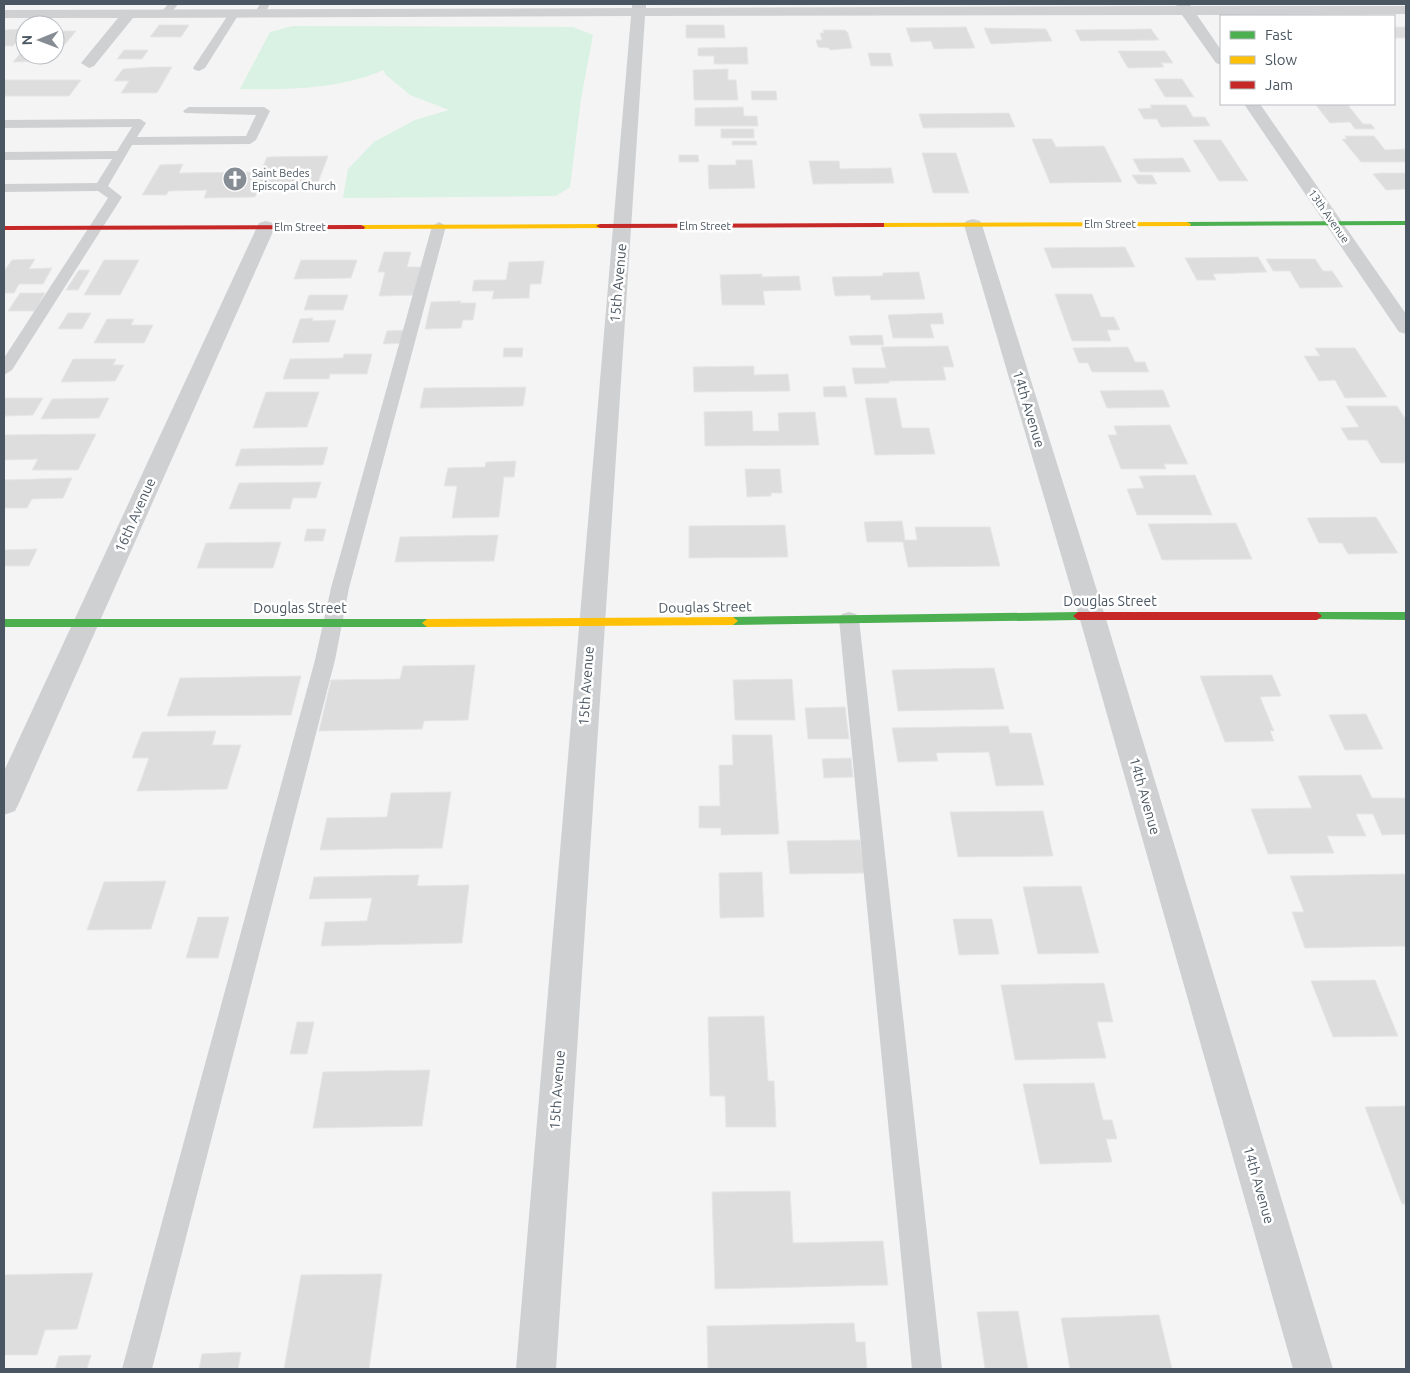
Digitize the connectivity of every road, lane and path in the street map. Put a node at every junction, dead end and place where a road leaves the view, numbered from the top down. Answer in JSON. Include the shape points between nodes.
{"nodes":[{"id":1,"x":1185,"y":7,"type":"edge"},
{"id":2,"x":638,"y":8,"type":"edge"},
{"id":3,"x":169,"y":9,"type":"edge"},
{"id":4,"x":262,"y":9,"type":"edge"},
{"id":5,"x":1406,"y":10,"type":"edge"},
{"id":6,"x":4,"y":14,"type":"edge"},
{"id":7,"x":128,"y":14,"type":"junction"},
{"id":8,"x":234,"y":14,"type":"junction"},
{"id":9,"x":1220,"y":59,"type":"edge"},
{"id":10,"x":89,"y":63,"type":"dead end"},
{"id":11,"x":199,"y":68,"type":"dead end"},
{"id":12,"x":1253,"y":105,"type":"edge"},
{"id":13,"x":189,"y":112,"type":"dead end"},
{"id":14,"x":4,"y":124,"type":"edge"},
{"id":15,"x":128,"y":141,"type":"junction"},
{"id":16,"x":121,"y":155,"type":"junction"},
{"id":17,"x":4,"y":156,"type":"edge"},
{"id":18,"x":101,"y":187,"type":"junction"},
{"id":19,"x":4,"y":188,"type":"edge"},
{"id":20,"x":1334,"y":223,"type":"junction"},
{"id":21,"x":1406,"y":223,"type":"edge"},
{"id":22,"x":973,"y":225,"type":"junction"},
{"id":23,"x":439,"y":226,"type":"junction"},
{"id":24,"x":623,"y":226,"type":"junction"},
{"id":25,"x":266,"y":227,"type":"junction"},
{"id":26,"x":4,"y":228,"type":"edge"},
{"id":27,"x":94,"y":228,"type":"junction"},
{"id":28,"x":1406,"y":328,"type":"edge"},
{"id":29,"x":4,"y":370,"type":"edge"},
{"id":30,"x":1092,"y":616,"type":"junction"},
{"id":31,"x":1406,"y":616,"type":"edge"},
{"id":32,"x":849,"y":619,"type":"junction"},
{"id":33,"x":87,"y":622,"type":"junction"},
{"id":34,"x":4,"y":623,"type":"edge"},
{"id":35,"x":332,"y":623,"type":"junction"},
{"id":36,"x":591,"y":624,"type":"junction"},
{"id":37,"x":4,"y":803,"type":"edge"},
{"id":38,"x":137,"y":1369,"type":"edge"},
{"id":39,"x":536,"y":1369,"type":"edge"},
{"id":40,"x":927,"y":1369,"type":"edge"},
{"id":41,"x":1313,"y":1369,"type":"edge"}],
"edges":[{"from":1,"to":2,"type":"street"},
{"from":1,"to":5,"type":"street"},
{"from":1,"to":9,"type":"street"},
{"from":2,"to":4,"type":"street"},
{"from":2,"to":24,"type":"street","name":"15th Avenue"},
{"from":3,"to":7,"type":"street"},
{"from":3,"to":8,"type":"street"},
{"from":4,"to":8,"type":"street"},
{"from":6,"to":7,"type":"street"},
{"from":7,"to":10,"type":"street"},
{"from":8,"to":11,"type":"lane"},
{"from":12,"to":20,"type":"street","name":"13th Avenue"},
{"from":13,"to":15,"type":"lane","via":[[264,111],[250,140]]},
{"from":14,"to":15,"type":"lane","via":[[140,123]]},
{"from":15,"to":16,"type":"lane"},
{"from":16,"to":17,"type":"lane"},
{"from":16,"to":18,"type":"lane"},
{"from":18,"to":19,"type":"lane"},
{"from":18,"to":27,"type":"lane","via":[[115,197]]},
{"from":20,"to":21,"type":"street","name":"Elm Street"},
{"from":20,"to":22,"type":"street","name":"Elm Street"},
{"from":20,"to":28,"type":"street","name":"13th Avenue"},
{"from":22,"to":24,"type":"street","name":"Elm Street"},
{"from":22,"to":30,"type":"street","name":"14th Avenue"},
{"from":23,"to":24,"type":"street","name":"Elm Street"},
{"from":23,"to":25,"type":"street","name":"Elm Street"},
{"from":23,"to":35,"type":"lane"},
{"from":24,"to":36,"type":"street","name":"15th Avenue"},
{"from":25,"to":27,"type":"street","name":"Elm Street"},
{"from":25,"to":33,"type":"street","name":"16th Avenue"},
{"from":26,"to":27,"type":"street","name":"Elm Street"},
{"from":27,"to":29,"type":"lane"},
{"from":30,"to":31,"type":"street","name":"Douglas Street"},
{"from":30,"to":32,"type":"street","name":"Douglas Street"},
{"from":30,"to":41,"type":"street","name":"14th Avenue"},
{"from":32,"to":36,"type":"street","name":"Douglas Street"},
{"from":32,"to":40,"type":"lane"},
{"from":33,"to":34,"type":"street","name":"Douglas Street"},
{"from":33,"to":35,"type":"street","name":"Douglas Street"},
{"from":33,"to":37,"type":"street","name":"16th Avenue"},
{"from":35,"to":36,"type":"street","name":"Douglas Street"},
{"from":35,"to":38,"type":"lane","via":[[325,660]]},
{"from":36,"to":39,"type":"street","name":"15th Avenue"}]}
